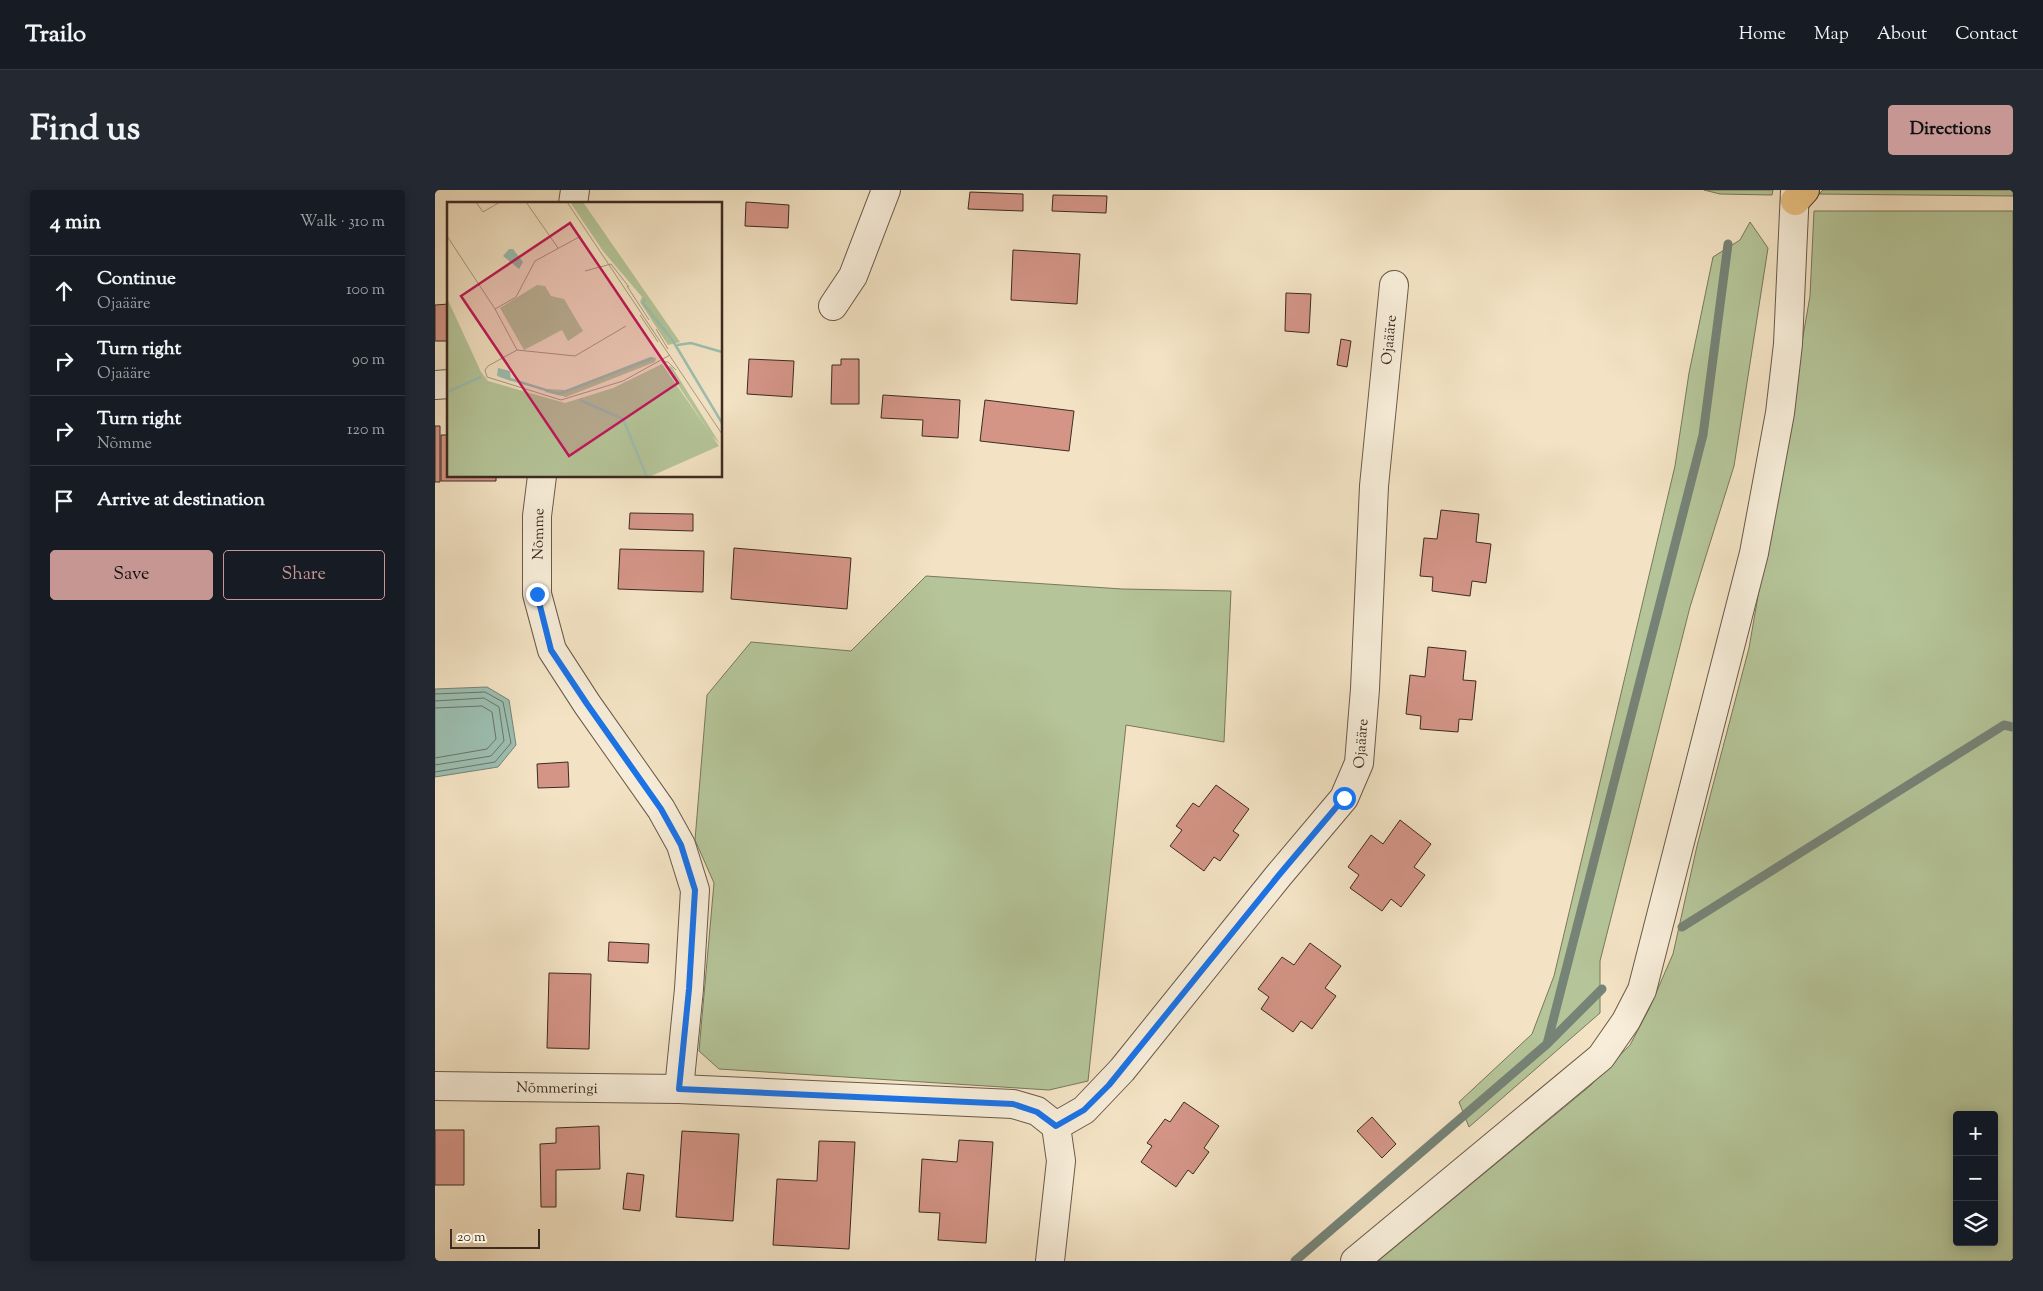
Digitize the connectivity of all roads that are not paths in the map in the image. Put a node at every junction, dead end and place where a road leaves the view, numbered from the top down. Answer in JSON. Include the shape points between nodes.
{"nodes":[{"id":1,"x":886,"y":190,"type":"edge"},
{"id":2,"x":1798,"y":194,"type":"edge"},
{"id":3,"x":1394,"y":285,"type":"dead end"},
{"id":4,"x":833,"y":306,"type":"dead end"},
{"id":5,"x":542,"y":478,"type":"edge"},
{"id":6,"x":435,"y":1086,"type":"edge"},
{"id":7,"x":679,"y":1089,"type":"junction"},
{"id":8,"x":1056,"y":1126,"type":"junction"},
{"id":9,"x":1050,"y":1261,"type":"edge"},
{"id":10,"x":1355,"y":1261,"type":"edge"}],
"edges":[{"from":1,"to":4,"type":"street","via":[[853,276]]},
{"from":2,"to":10,"type":"street","via":[[1785,374],[1754,553],[1642,990],[1626,1021],[1601,1057]]},
{"from":3,"to":8,"type":"street","name":"Ojaääre","via":[[1374,486],[1359,763],[1344,798],[1109,1085],[1084,1110]]},
{"from":5,"to":7,"type":"street","name":"Nõmme","via":[[537,516],[537,594],[551,650],[661,809],[681,845],[695,890]]},
{"from":6,"to":7,"type":"street","name":"Nõmmeringi"},
{"from":7,"to":8,"type":"street","via":[[1013,1104],[1037,1112]]},
{"from":8,"to":9,"type":"street","via":[[1061,1161]]}]}
